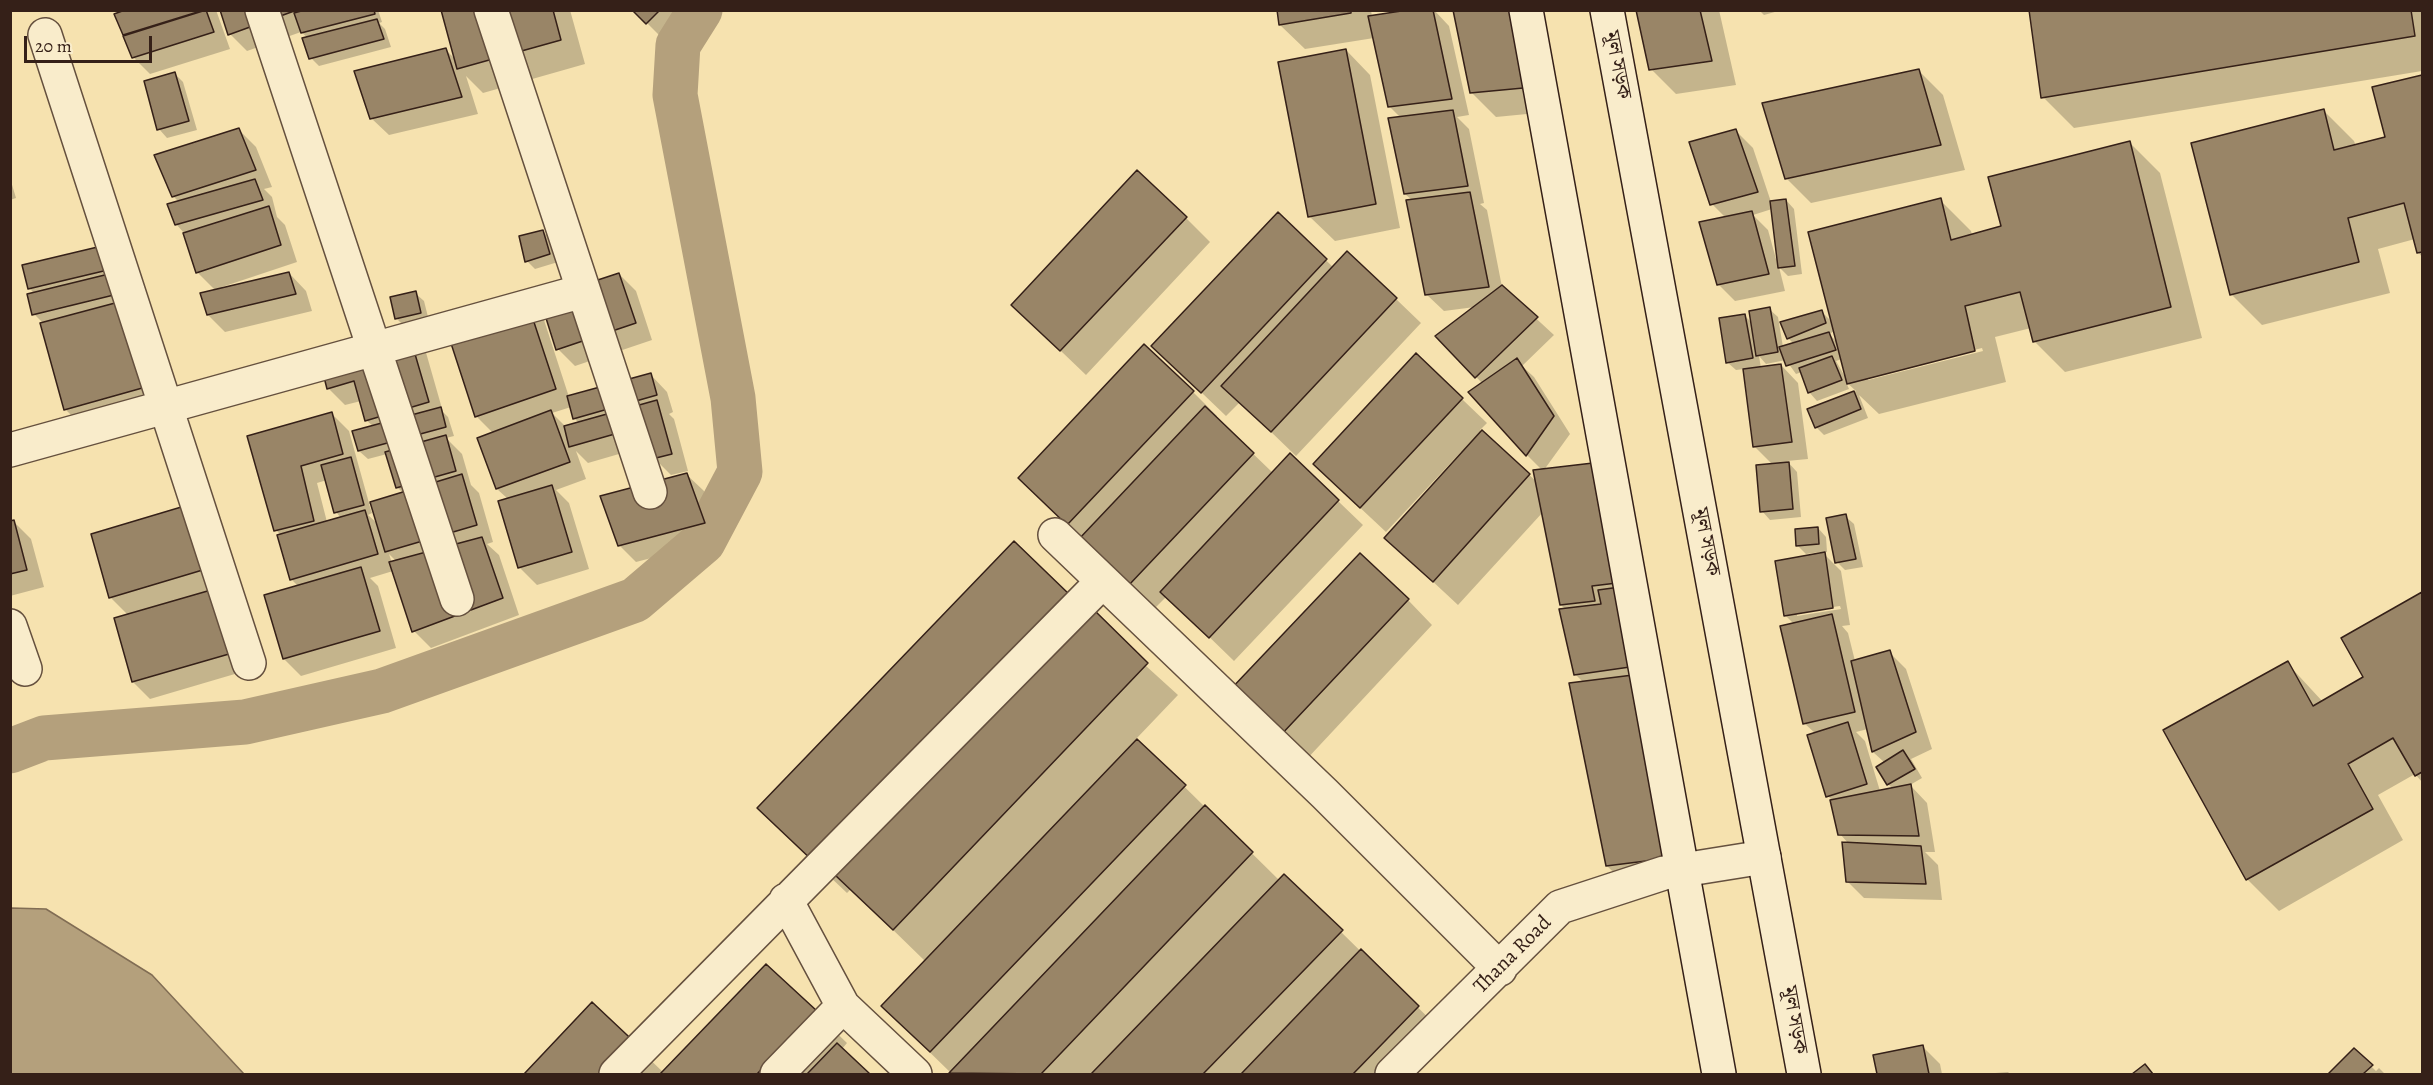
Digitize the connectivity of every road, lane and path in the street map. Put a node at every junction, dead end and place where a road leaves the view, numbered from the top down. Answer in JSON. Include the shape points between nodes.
{"nodes":[{"id":1,"x":262,"y":10,"type":"edge"},
{"id":2,"x":491,"y":10,"type":"edge"},
{"id":3,"x":1526,"y":10,"type":"edge"},
{"id":4,"x":1606,"y":10,"type":"edge"},
{"id":5,"x":45,"y":34,"type":"dead end"},
{"id":6,"x":583,"y":291,"type":"junction"},
{"id":7,"x":375,"y":348,"type":"junction"},
{"id":8,"x":166,"y":406,"type":"junction"},
{"id":9,"x":10,"y":450,"type":"edge"},
{"id":10,"x":650,"y":492,"type":"dead end"},
{"id":11,"x":1055,"y":535,"type":"dead end"},
{"id":12,"x":1103,"y":581,"type":"junction"},
{"id":13,"x":457,"y":599,"type":"dead end"},
{"id":14,"x":10,"y":626,"type":"edge"},
{"id":15,"x":249,"y":663,"type":"dead end"},
{"id":16,"x":25,"y":669,"type":"dead end"},
{"id":17,"x":1764,"y":857,"type":"junction"},
{"id":18,"x":1683,"y":870,"type":"junction"},
{"id":19,"x":786,"y":900,"type":"junction"},
{"id":20,"x":1500,"y":969,"type":"junction"},
{"id":21,"x":843,"y":1006,"type":"junction"},
{"id":22,"x":616,"y":1074,"type":"edge"},
{"id":23,"x":777,"y":1074,"type":"edge"},
{"id":24,"x":915,"y":1074,"type":"edge"},
{"id":25,"x":1392,"y":1074,"type":"edge"},
{"id":26,"x":1719,"y":1074,"type":"edge"},
{"id":27,"x":1804,"y":1074,"type":"edge"}],
"edges":[{"from":1,"to":7,"type":"street"},
{"from":2,"to":6,"type":"street"},
{"from":3,"to":18,"type":"street"},
{"from":4,"to":17,"type":"street","name":"মূল সড়ক"},
{"from":5,"to":8,"type":"street"},
{"from":6,"to":7,"type":"street"},
{"from":6,"to":10,"type":"street"},
{"from":7,"to":8,"type":"street"},
{"from":7,"to":13,"type":"street"},
{"from":8,"to":9,"type":"street"},
{"from":8,"to":15,"type":"street"},
{"from":11,"to":12,"type":"street"},
{"from":12,"to":19,"type":"street"},
{"from":12,"to":20,"type":"street"},
{"from":14,"to":16,"type":"street"},
{"from":17,"to":18,"type":"street","name":"Thana Road"},
{"from":17,"to":27,"type":"street","name":"মূল সড়ক"},
{"from":18,"to":20,"type":"street","name":"Thana Road","via":[[1560,907]]},
{"from":18,"to":26,"type":"street"},
{"from":19,"to":21,"type":"street"},
{"from":19,"to":22,"type":"street"},
{"from":20,"to":25,"type":"street","name":"Thana Road"},
{"from":21,"to":23,"type":"street"},
{"from":21,"to":24,"type":"street"}]}
